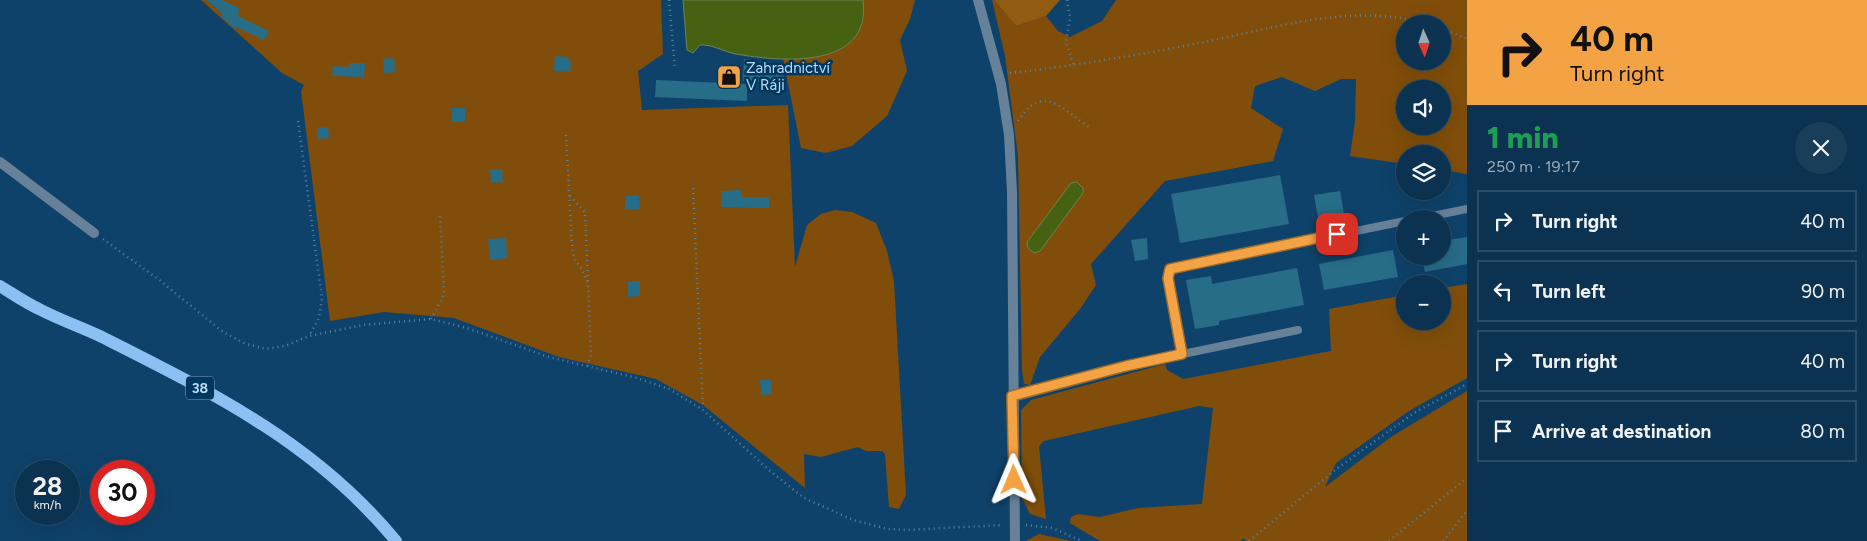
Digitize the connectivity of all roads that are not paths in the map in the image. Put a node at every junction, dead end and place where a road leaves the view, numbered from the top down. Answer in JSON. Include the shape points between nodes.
{"nodes":[{"id":1,"x":978,"y":0,"type":"edge"},
{"id":2,"x":0,"y":162,"type":"edge"},
{"id":3,"x":1467,"y":210,"type":"edge"},
{"id":4,"x":1451,"y":213,"type":"edge"},
{"id":5,"x":1396,"y":223,"type":"edge"},
{"id":6,"x":94,"y":233,"type":"road end"},
{"id":7,"x":0,"y":286,"type":"edge"},
{"id":8,"x":1298,"y":330,"type":"dead end"},
{"id":9,"x":1182,"y":354,"type":"junction"},
{"id":10,"x":1012,"y":396,"type":"junction"},
{"id":11,"x":396,"y":541,"type":"edge"},
{"id":12,"x":1015,"y":541,"type":"edge"}],
"edges":[{"from":1,"to":10,"type":"street","via":[[998,74],[1009,135]]},
{"from":2,"to":6,"type":"street"},
{"from":3,"to":4,"type":"lane"},
{"from":5,"to":9,"type":"lane","via":[[1170,269],[1168,278]]},
{"from":7,"to":11,"type":"main road","number":"38","via":[[38,309],[99,336],[208,392],[273,430],[343,486]]},
{"from":8,"to":9,"type":"lane"},
{"from":9,"to":10,"type":"lane"},
{"from":10,"to":12,"type":"street"}]}
